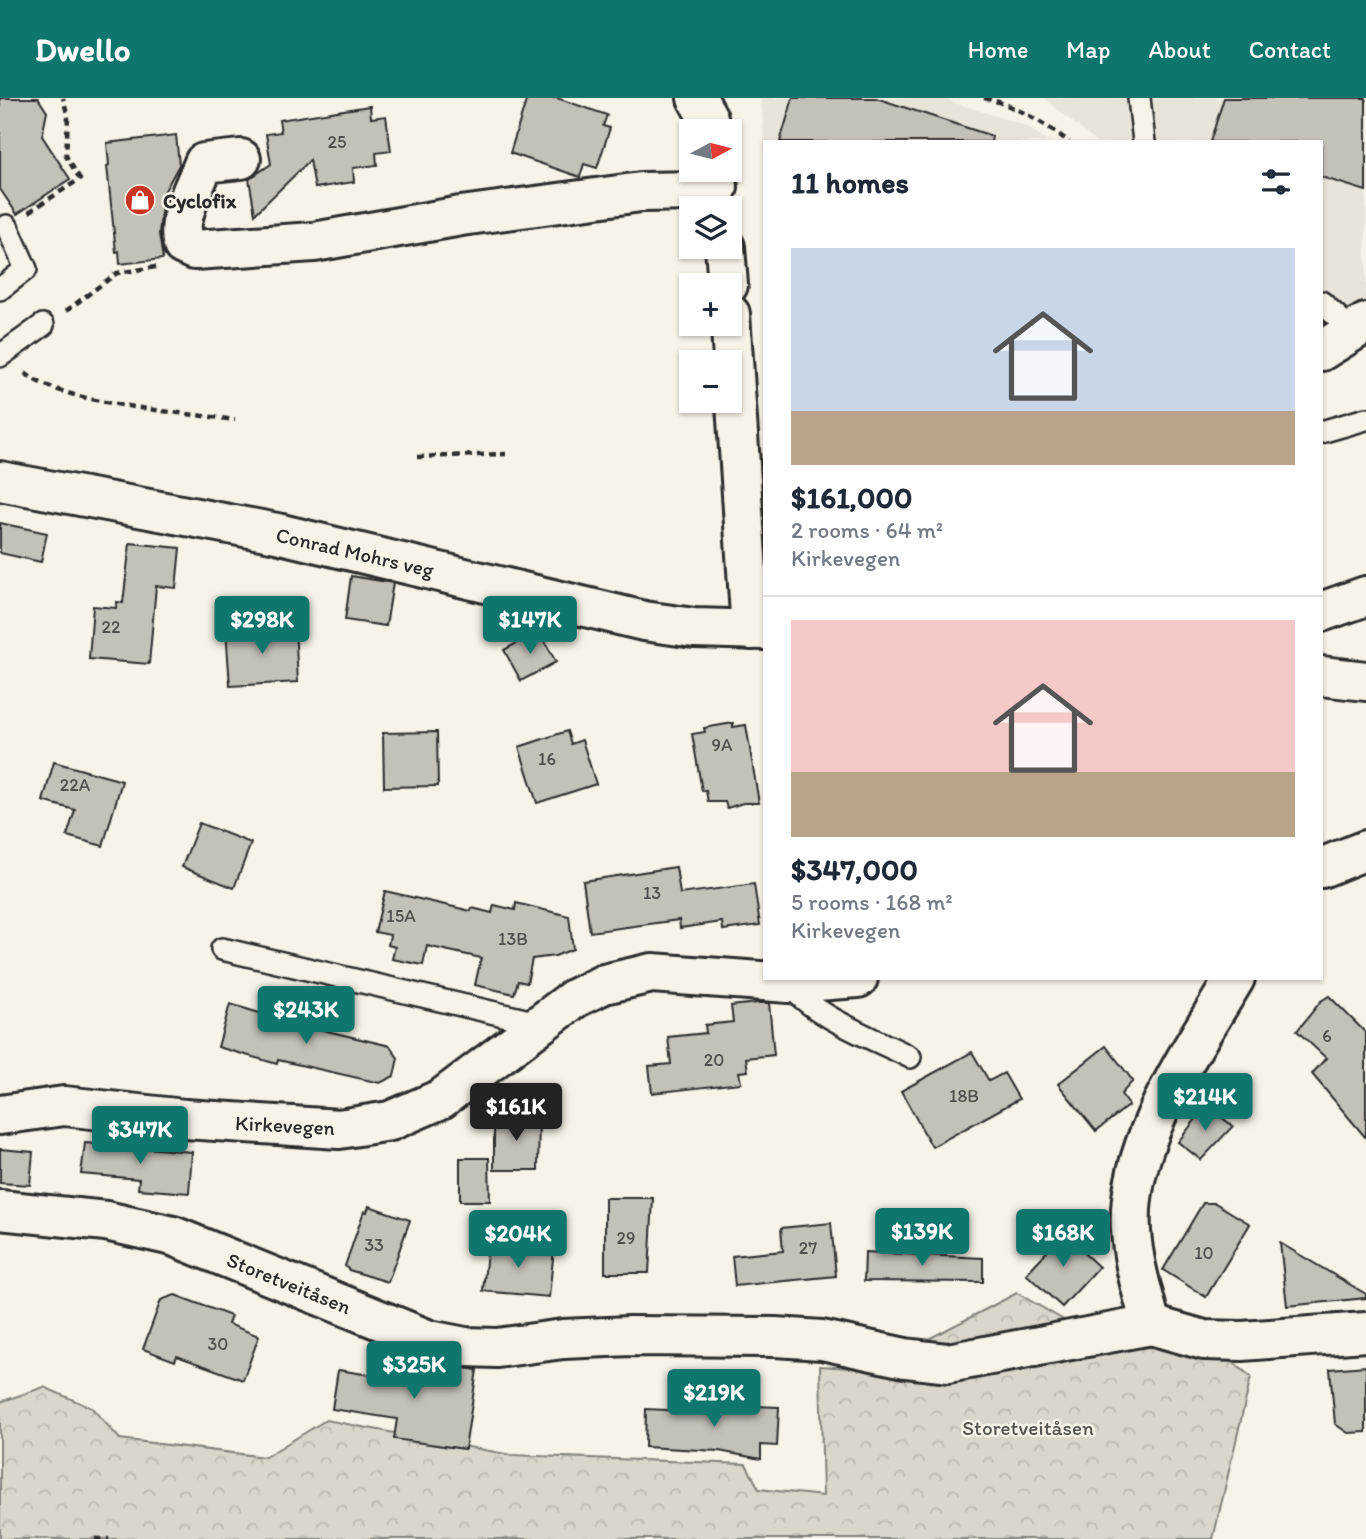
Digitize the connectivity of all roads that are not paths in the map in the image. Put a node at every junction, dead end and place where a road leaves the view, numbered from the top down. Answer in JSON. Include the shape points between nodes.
{"nodes":[{"id":1,"x":698,"y":98,"type":"edge"},
{"id":2,"x":1142,"y":102,"type":"edge"},
{"id":3,"x":708,"y":119,"type":"edge"},
{"id":4,"x":1144,"y":140,"type":"edge"},
{"id":5,"x":241,"y":159,"type":"dead end"},
{"id":6,"x":718,"y":188,"type":"edge"},
{"id":7,"x":7,"y":226,"type":"dead end"},
{"id":8,"x":0,"y":289,"type":"edge"},
{"id":9,"x":1323,"y":303,"type":"edge"},
{"id":10,"x":43,"y":325,"type":"road end"},
{"id":11,"x":1360,"y":327,"type":"edge"},
{"id":12,"x":732,"y":336,"type":"edge"},
{"id":13,"x":1323,"y":350,"type":"edge"},
{"id":14,"x":1,"y":355,"type":"edge"},
{"id":15,"x":1366,"y":419,"type":"edge"},
{"id":16,"x":1323,"y":431,"type":"edge"},
{"id":17,"x":0,"y":481,"type":"edge"},
{"id":18,"x":1366,"y":596,"type":"edge"},
{"id":19,"x":1323,"y":611,"type":"edge"},
{"id":20,"x":758,"y":630,"type":"edge"},
{"id":21,"x":1323,"y":676,"type":"edge"},
{"id":22,"x":1366,"y":681,"type":"edge"},
{"id":23,"x":1366,"y":850,"type":"edge"},
{"id":24,"x":1323,"y":867,"type":"edge"},
{"id":25,"x":222,"y":949,"type":"dead end"},
{"id":26,"x":830,"y":980,"type":"edge"},
{"id":27,"x":1234,"y":980,"type":"edge"},
{"id":28,"x":789,"y":983,"type":"junction"},
{"id":29,"x":542,"y":1024,"type":"junction"},
{"id":30,"x":910,"y":1057,"type":"dead end"},
{"id":31,"x":0,"y":1115,"type":"edge"},
{"id":32,"x":0,"y":1210,"type":"edge"},
{"id":33,"x":1151,"y":1325,"type":"junction"},
{"id":34,"x":1366,"y":1332,"type":"edge"}],
"edges":[{"from":1,"to":3,"type":"street"},
{"from":2,"to":4,"type":"lane"},
{"from":5,"to":6,"type":"street","via":[[204,163],[183,220],[183,245],[194,250],[314,242],[641,192]]},
{"from":7,"to":8,"type":"lane","via":[[26,269]]},
{"from":9,"to":11,"type":"lane"},
{"from":10,"to":14,"type":"lane"},
{"from":11,"to":13,"type":"street"},
{"from":12,"to":20,"type":"street","name":"Conrad Mohrs veg"},
{"from":15,"to":16,"type":"lane"},
{"from":17,"to":20,"type":"street","name":"Conrad Mohrs veg","via":[[277,533],[645,621]]},
{"from":18,"to":19,"type":"street"},
{"from":21,"to":22,"type":"street"},
{"from":23,"to":24,"type":"street"},
{"from":25,"to":29,"type":"lane"},
{"from":26,"to":28,"type":"street","name":"Kirkevegen"},
{"from":27,"to":33,"type":"street","via":[[1175,1080],[1150,1135],[1136,1182],[1131,1229]]},
{"from":28,"to":29,"type":"street","name":"Kirkevegen","via":[[652,974],[604,984],[575,998]]},
{"from":28,"to":30,"type":"lane","via":[[812,1006]]},
{"from":29,"to":31,"type":"street","name":"Kirkevegen","via":[[441,1099],[390,1121],[339,1129],[64,1106]]},
{"from":32,"to":33,"type":"street","name":"Storetveitåsen","via":[[106,1221],[173,1236],[429,1340],[465,1347],[630,1336],[775,1337],[822,1340],[948,1363]]},
{"from":33,"to":34,"type":"street","name":"Storetveitåsen","via":[[1204,1339],[1242,1341]]}]}
